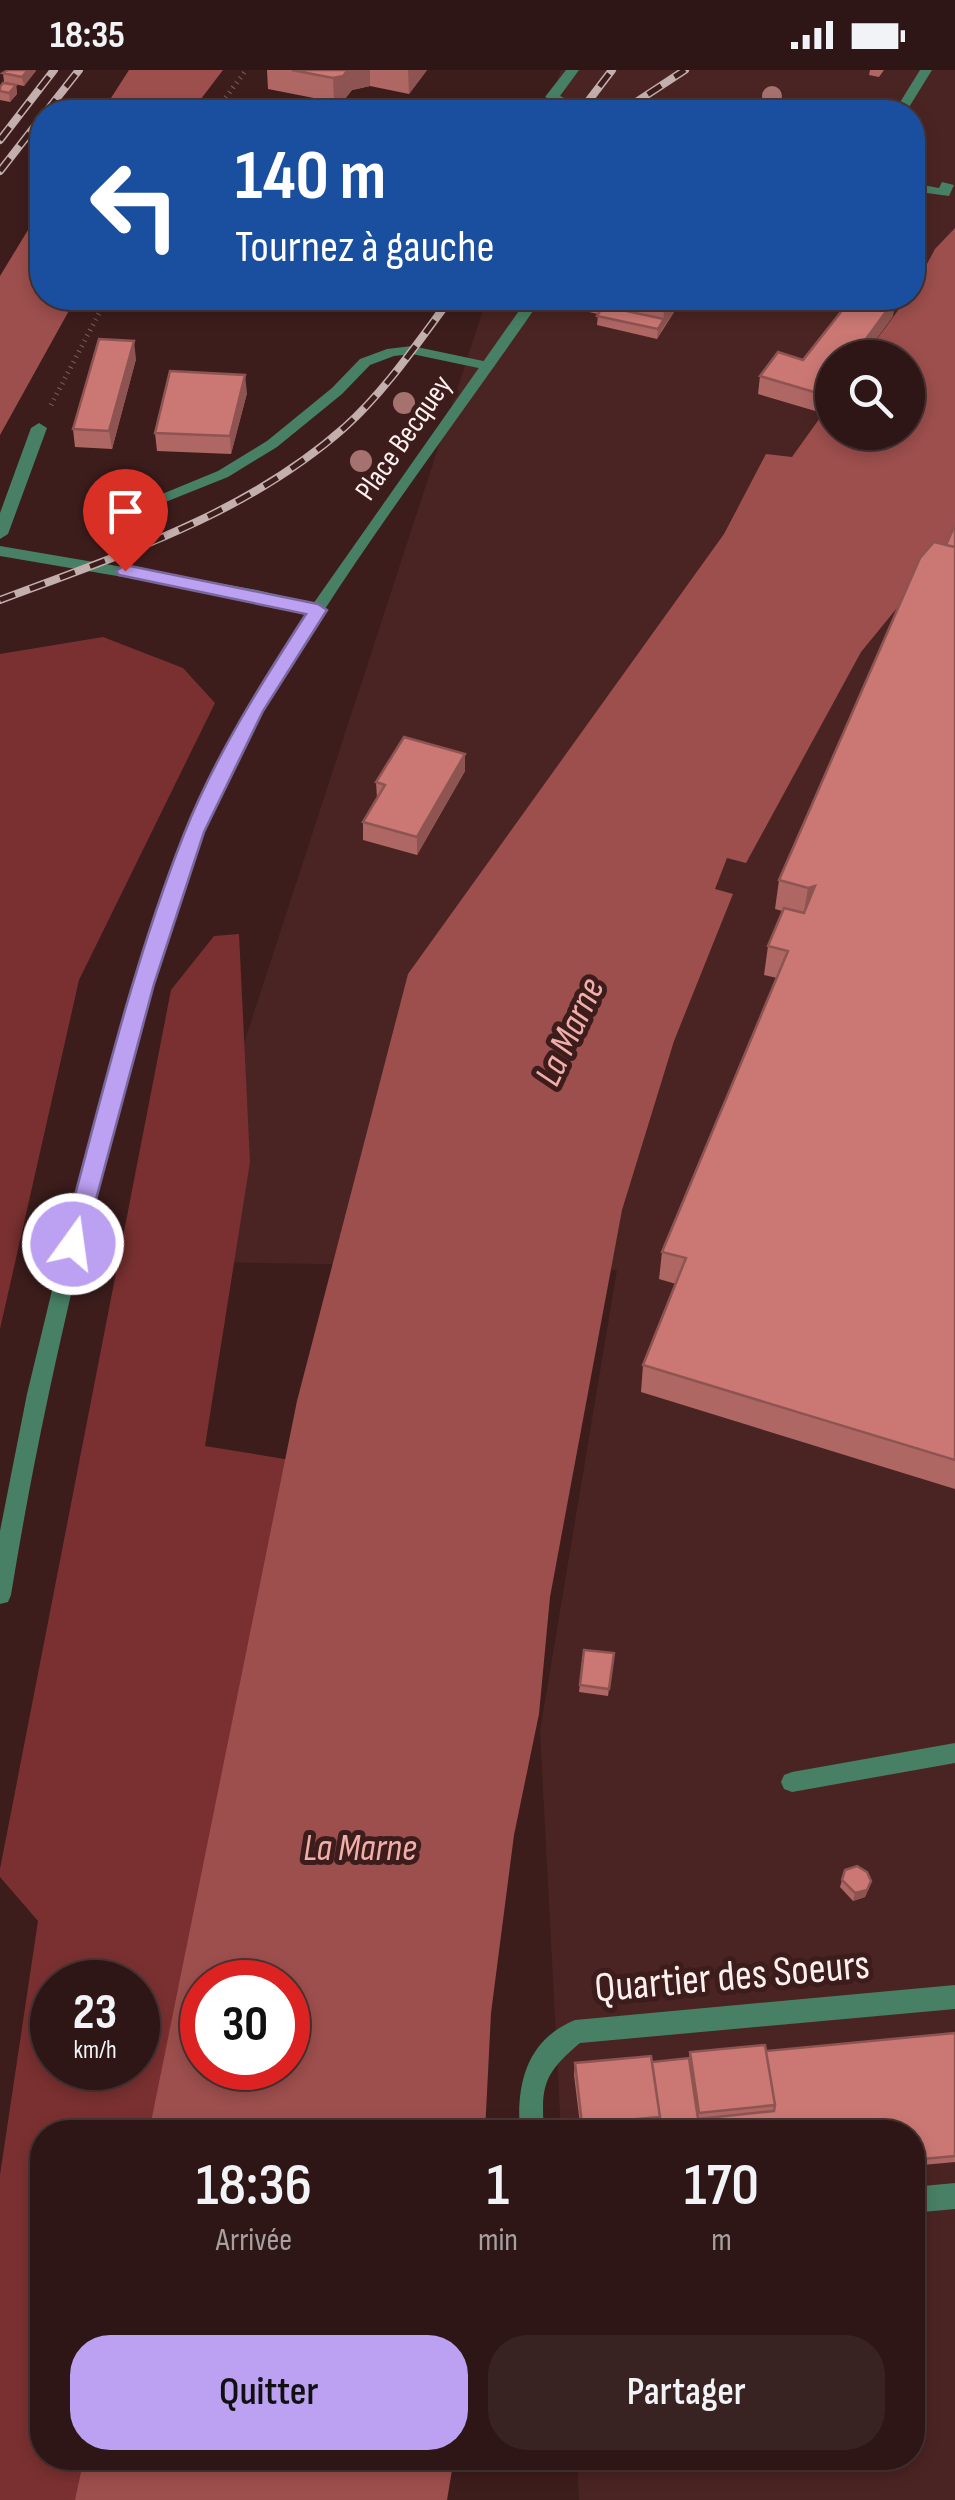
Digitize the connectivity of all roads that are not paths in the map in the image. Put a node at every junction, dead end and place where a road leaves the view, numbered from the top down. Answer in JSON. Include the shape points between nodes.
{"nodes":[{"id":1,"x":572,"y":70,"type":"edge"},
{"id":2,"x":926,"y":70,"type":"edge"},
{"id":3,"x":559,"y":100,"type":"edge"},
{"id":4,"x":907,"y":100,"type":"edge"},
{"id":5,"x":527,"y":310,"type":"edge"},
{"id":6,"x":488,"y":366,"type":"junction"},
{"id":7,"x":39,"y":428,"type":"road end"},
{"id":8,"x":107,"y":520,"type":"dead end"},
{"id":9,"x":0,"y":534,"type":"edge"},
{"id":10,"x":0,"y":551,"type":"edge"},
{"id":11,"x":318,"y":610,"type":"junction"},
{"id":12,"x":0,"y":1595,"type":"edge"},
{"id":13,"x":955,"y":1753,"type":"edge"},
{"id":14,"x":792,"y":1782,"type":"dead end"},
{"id":15,"x":955,"y":1997,"type":"edge"},
{"id":16,"x":531,"y":2120,"type":"edge"},
{"id":17,"x":955,"y":2196,"type":"edge"},
{"id":18,"x":925,"y":2199,"type":"edge"}],
"edges":[{"from":1,"to":3,"type":"street","via":[[552,97]]},
{"from":2,"to":4,"type":"street"},
{"from":5,"to":6,"type":"street","name":"Place Becquey"},
{"from":6,"to":8,"type":"street","via":[[412,350],[365,362],[272,444],[222,474]]},
{"from":6,"to":11,"type":"street","name":"Place Becquey"},
{"from":7,"to":9,"type":"street"},
{"from":10,"to":11,"type":"street"},
{"from":11,"to":12,"type":"street","name":"Place Becquey","via":[[220,774],[169,903],[65,1274]]},
{"from":13,"to":14,"type":"street"},
{"from":15,"to":16,"type":"street","name":"Quartier des Soeurs","via":[[574,2032],[541,2058],[528,2097]]},
{"from":17,"to":18,"type":"street"}]}
